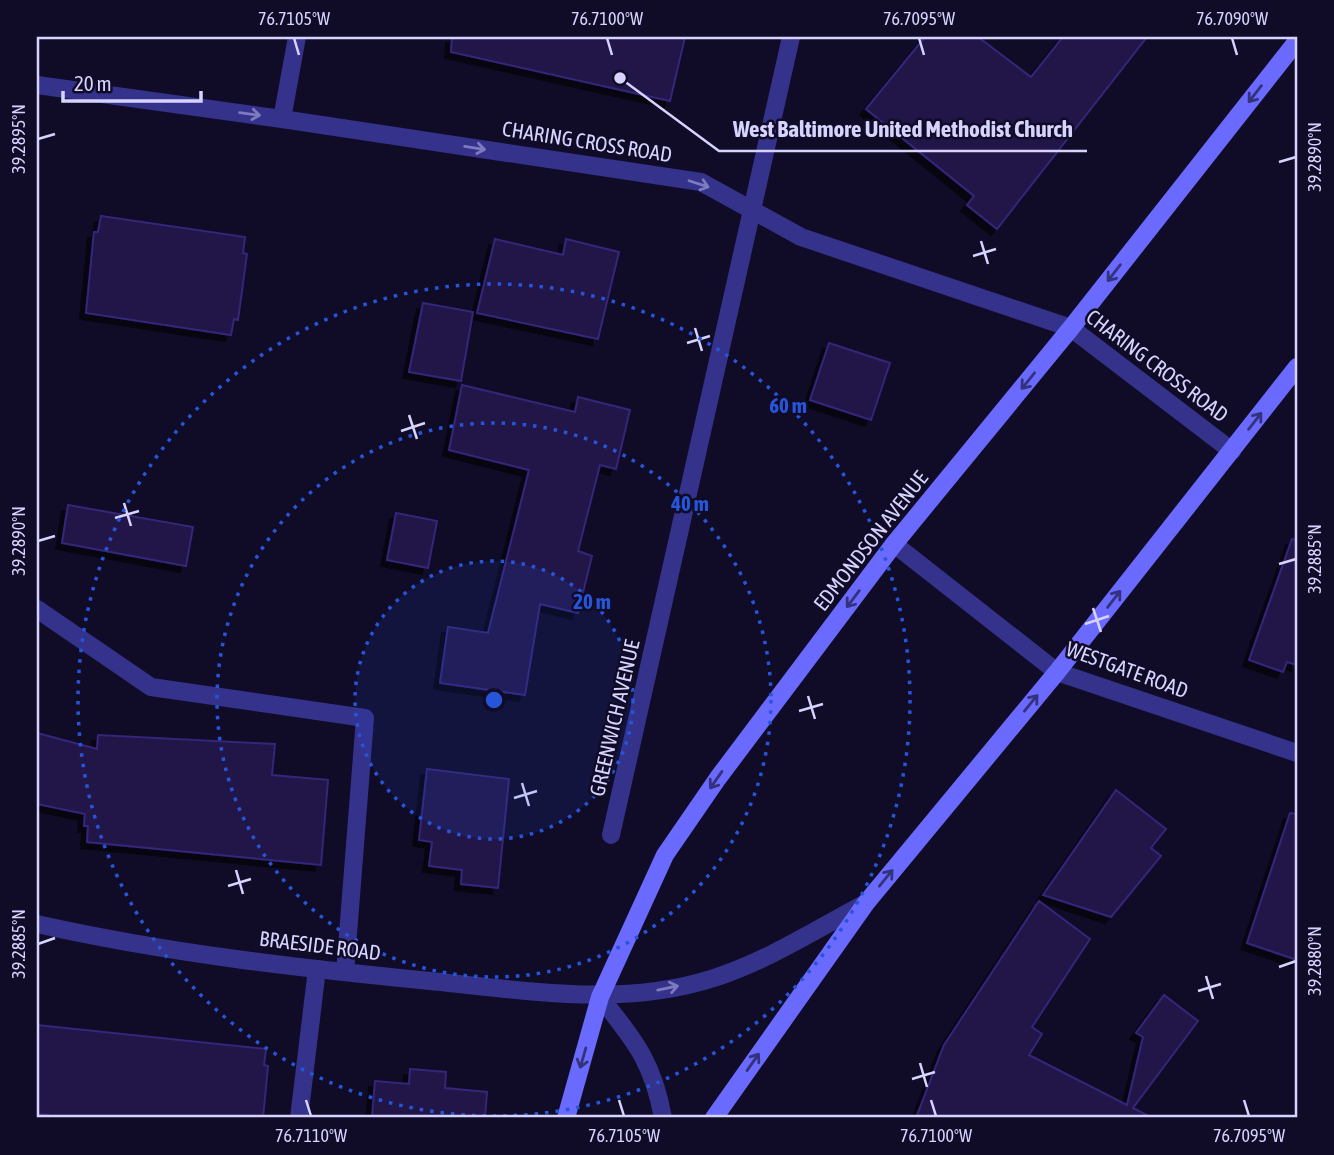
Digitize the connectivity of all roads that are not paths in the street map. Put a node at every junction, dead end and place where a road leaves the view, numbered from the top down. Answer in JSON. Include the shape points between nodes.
{"nodes":[{"id":1,"x":297,"y":37,"type":"edge"},
{"id":2,"x":791,"y":37,"type":"edge"},
{"id":3,"x":1297,"y":41,"type":"edge"},
{"id":4,"x":37,"y":85,"type":"edge"},
{"id":5,"x":282,"y":119,"type":"junction"},
{"id":6,"x":753,"y":211,"type":"junction"},
{"id":7,"x":1071,"y":328,"type":"junction"},
{"id":8,"x":1297,"y":367,"type":"edge"},
{"id":9,"x":1232,"y":451,"type":"junction"},
{"id":10,"x":894,"y":544,"type":"junction"},
{"id":11,"x":37,"y":609,"type":"edge"},
{"id":12,"x":1056,"y":672,"type":"junction"},
{"id":13,"x":1297,"y":753,"type":"edge"},
{"id":14,"x":611,"y":835,"type":"dead end"},
{"id":15,"x":866,"y":903,"type":"junction"},
{"id":16,"x":37,"y":924,"type":"edge"},
{"id":17,"x":317,"y":970,"type":"junction"},
{"id":18,"x":345,"y":972,"type":"junction"},
{"id":19,"x":600,"y":997,"type":"junction"},
{"id":20,"x":299,"y":1118,"type":"edge"},
{"id":21,"x":566,"y":1118,"type":"edge"},
{"id":22,"x":663,"y":1118,"type":"edge"},
{"id":23,"x":714,"y":1118,"type":"edge"}],
"edges":[{"from":1,"to":5,"type":"street"},
{"from":2,"to":6,"type":"street","name":"GREENWICH AVENUE"},
{"from":3,"to":7,"type":"main road","name":"EDMONDSON AVENUE","one_way":true},
{"from":4,"to":5,"type":"street","name":"CHARING CROSS ROAD","one_way":true},
{"from":5,"to":6,"type":"street","name":"CHARING CROSS ROAD","one_way":true,"via":[[701,182]]},
{"from":6,"to":7,"type":"street","name":"CHARING CROSS ROAD","via":[[801,237]]},
{"from":6,"to":14,"type":"street","name":"GREENWICH AVENUE"},
{"from":7,"to":9,"type":"street","name":"CHARING CROSS ROAD"},
{"from":7,"to":10,"type":"main road","name":"EDMONDSON AVENUE","one_way":true},
{"from":9,"to":8,"type":"main road","one_way":true},
{"from":12,"to":9,"type":"main road","one_way":true},
{"from":10,"to":12,"type":"street","name":"WESTGATE ROAD"},
{"from":10,"to":19,"type":"main road","name":"EDMONDSON AVENUE","one_way":true,"via":[[665,855]]},
{"from":11,"to":18,"type":"street","via":[[151,687],[365,718]]},
{"from":12,"to":13,"type":"street","name":"WESTGATE ROAD"},
{"from":15,"to":12,"type":"main road","one_way":true},
{"from":19,"to":15,"type":"street","name":"BRAESIDE ROAD","one_way":true,"via":[[714,978],[774,953]]},
{"from":23,"to":15,"type":"main road","one_way":true},
{"from":16,"to":17,"type":"street","name":"BRAESIDE ROAD","via":[[123,943]]},
{"from":17,"to":18,"type":"street","name":"BRAESIDE ROAD"},
{"from":17,"to":20,"type":"street"},
{"from":18,"to":19,"type":"street","name":"BRAESIDE ROAD"},
{"from":19,"to":21,"type":"main road","name":"EDMONDSON AVENUE","one_way":true},
{"from":19,"to":22,"type":"street","via":[[640,1048],[657,1083]]}]}
